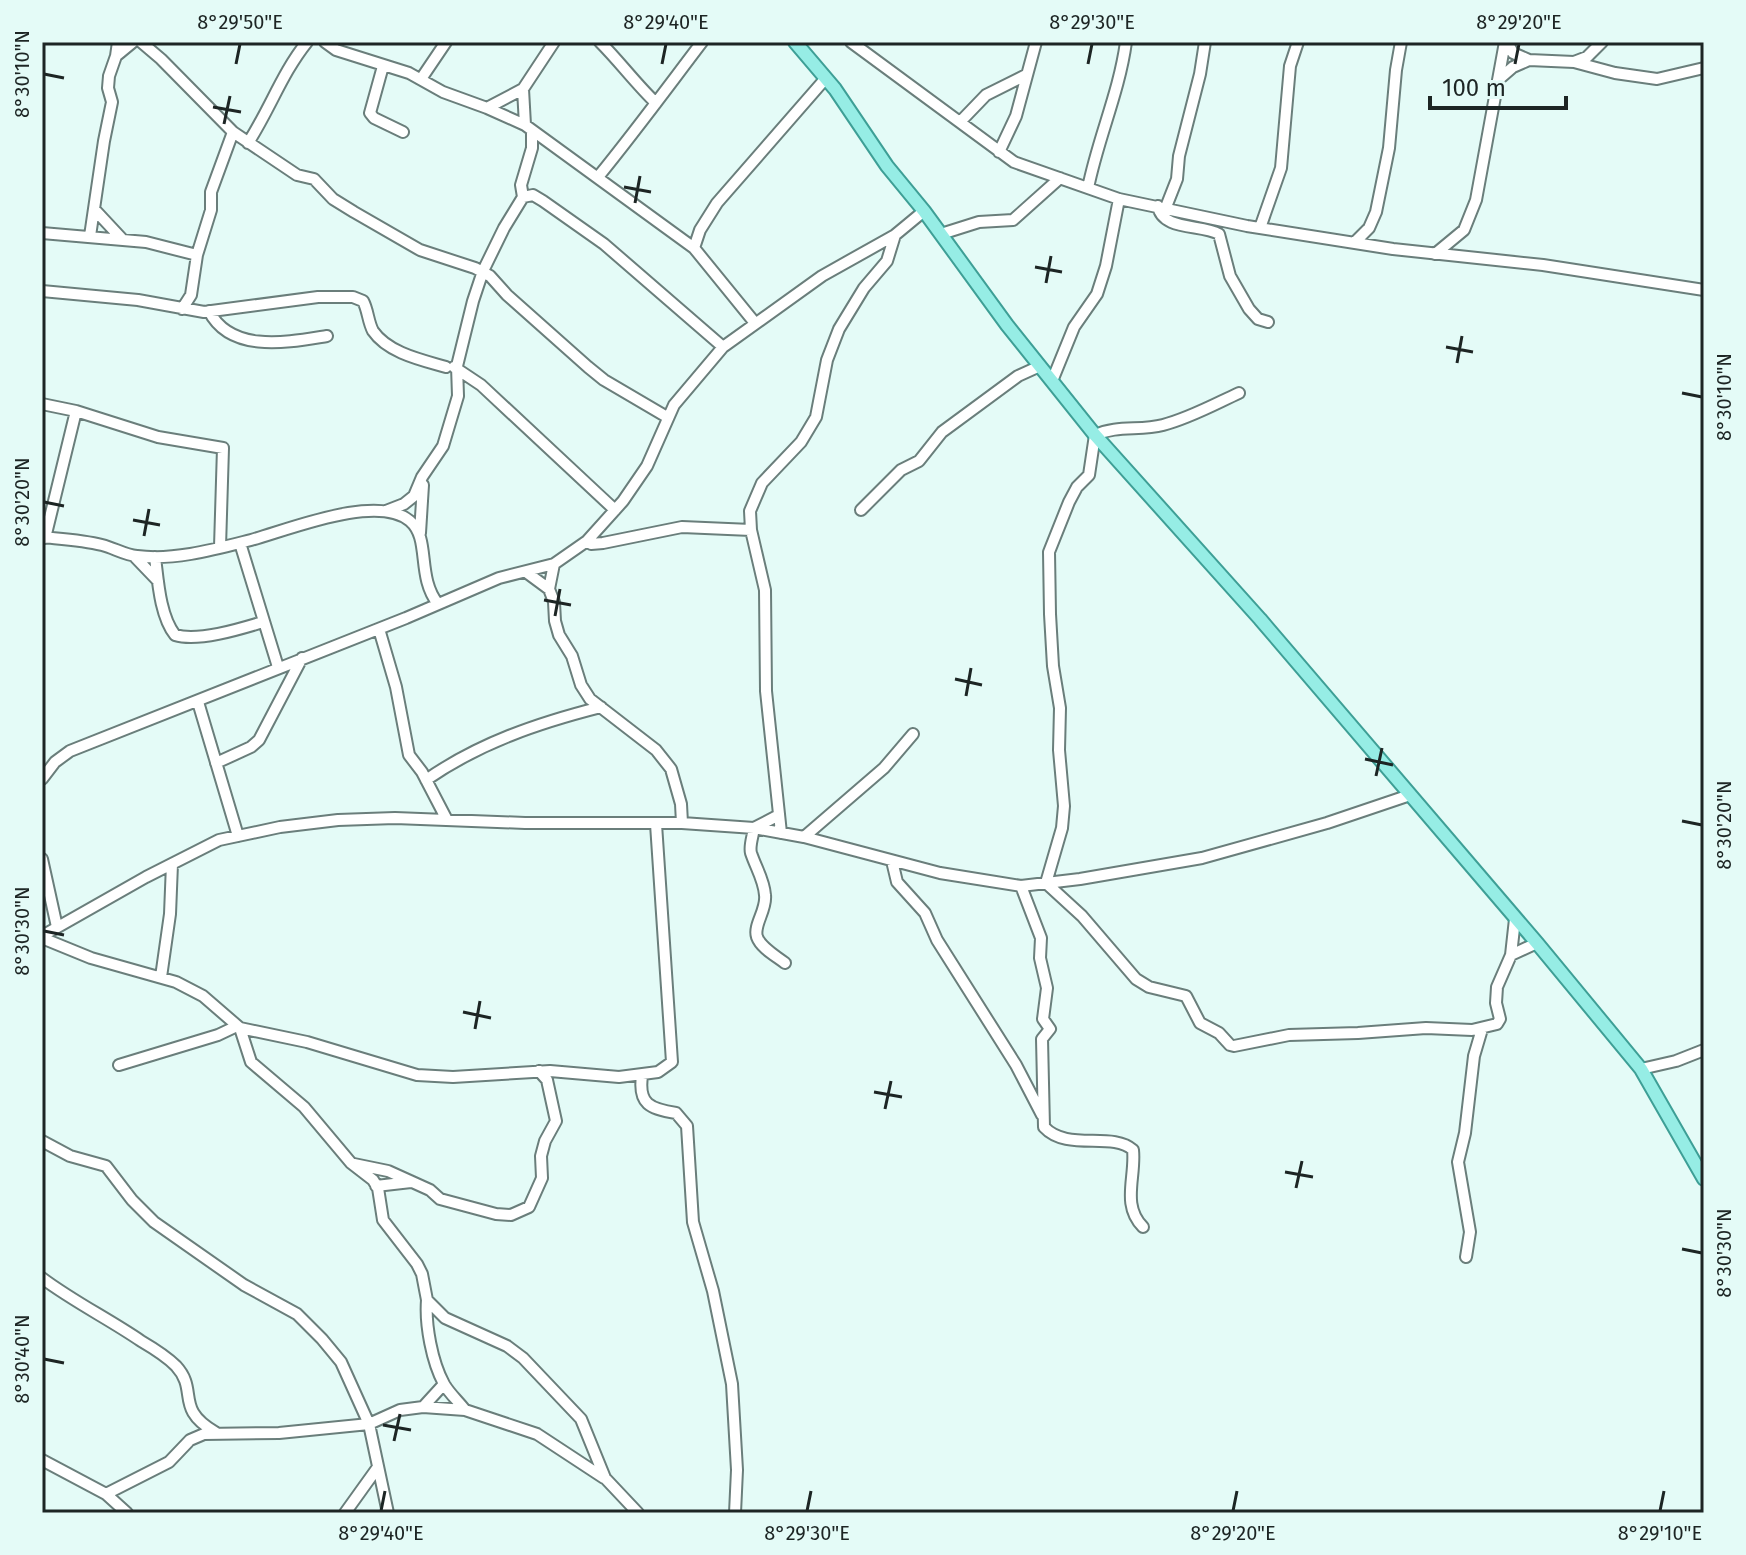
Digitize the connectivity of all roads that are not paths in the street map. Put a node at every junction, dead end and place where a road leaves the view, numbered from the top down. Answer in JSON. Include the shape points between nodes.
{"nodes":[{"id":1,"x":118,"y":42,"type":"edge"},
{"id":2,"x":133,"y":42,"type":"edge"},
{"id":3,"x":141,"y":42,"type":"edge"},
{"id":4,"x":307,"y":42,"type":"edge"},
{"id":5,"x":325,"y":42,"type":"edge"},
{"id":6,"x":446,"y":42,"type":"edge"},
{"id":7,"x":554,"y":42,"type":"edge"},
{"id":8,"x":600,"y":42,"type":"edge"},
{"id":9,"x":702,"y":42,"type":"edge"},
{"id":10,"x":795,"y":42,"type":"edge"},
{"id":11,"x":851,"y":42,"type":"edge"},
{"id":12,"x":1036,"y":42,"type":"edge"},
{"id":13,"x":1126,"y":42,"type":"edge"},
{"id":14,"x":1205,"y":42,"type":"edge"},
{"id":15,"x":1298,"y":42,"type":"edge"},
{"id":16,"x":1401,"y":42,"type":"edge"},
{"id":17,"x":1506,"y":42,"type":"edge"},
{"id":18,"x":1602,"y":42,"type":"edge"},
{"id":19,"x":116,"y":56,"type":"junction"},
{"id":20,"x":1529,"y":60,"type":"junction"},
{"id":21,"x":1574,"y":62,"type":"junction"},
{"id":22,"x":383,"y":66,"type":"junction"},
{"id":23,"x":1704,"y":68,"type":"edge"},
{"id":24,"x":1026,"y":75,"type":"junction"},
{"id":25,"x":826,"y":78,"type":"junction"},
{"id":26,"x":421,"y":79,"type":"junction"},
{"id":27,"x":1498,"y":80,"type":"junction"},
{"id":28,"x":523,"y":89,"type":"junction"},
{"id":29,"x":656,"y":103,"type":"junction"},
{"id":30,"x":487,"y":108,"type":"junction"},
{"id":31,"x":960,"y":122,"type":"junction"},
{"id":32,"x":528,"y":128,"type":"junction"},
{"id":33,"x":233,"y":132,"type":"junction"},
{"id":34,"x":403,"y":132,"type":"dead end"},
{"id":35,"x":248,"y":143,"type":"junction"},
{"id":36,"x":999,"y":152,"type":"junction"},
{"id":37,"x":598,"y":177,"type":"junction"},
{"id":38,"x":1060,"y":178,"type":"junction"},
{"id":39,"x":1088,"y":188,"type":"junction"},
{"id":40,"x":523,"y":197,"type":"junction"},
{"id":41,"x":1119,"y":199,"type":"junction"},
{"id":42,"x":1162,"y":207,"type":"junction"},
{"id":43,"x":94,"y":209,"type":"junction"},
{"id":44,"x":924,"y":211,"type":"junction"},
{"id":45,"x":1260,"y":228,"type":"junction"},
{"id":46,"x":42,"y":233,"type":"edge"},
{"id":47,"x":941,"y":234,"type":"junction"},
{"id":48,"x":895,"y":235,"type":"junction"},
{"id":49,"x":90,"y":236,"type":"junction"},
{"id":50,"x":122,"y":239,"type":"junction"},
{"id":51,"x":1354,"y":243,"type":"junction"},
{"id":52,"x":694,"y":248,"type":"junction"},
{"id":53,"x":1435,"y":254,"type":"junction"},
{"id":54,"x":197,"y":255,"type":"junction"},
{"id":55,"x":483,"y":271,"type":"junction"},
{"id":56,"x":1704,"y":290,"type":"edge"},
{"id":57,"x":42,"y":291,"type":"edge"},
{"id":58,"x":191,"y":295,"type":"junction"},
{"id":59,"x":182,"y":309,"type":"junction"},
{"id":60,"x":206,"y":311,"type":"junction"},
{"id":61,"x":1268,"y":322,"type":"dead end"},
{"id":62,"x":755,"y":323,"type":"junction"},
{"id":63,"x":327,"y":336,"type":"dead end"},
{"id":64,"x":723,"y":347,"type":"junction"},
{"id":65,"x":1040,"y":366,"type":"junction"},
{"id":66,"x":451,"y":367,"type":"junction"},
{"id":67,"x":1052,"y":381,"type":"junction"},
{"id":68,"x":1239,"y":393,"type":"dead end"},
{"id":69,"x":42,"y":404,"type":"edge"},
{"id":70,"x":76,"y":411,"type":"junction"},
{"id":71,"x":667,"y":417,"type":"junction"},
{"id":72,"x":1095,"y":435,"type":"junction"},
{"id":73,"x":426,"y":471,"type":"junction"},
{"id":74,"x":615,"y":510,"type":"junction"},
{"id":75,"x":861,"y":510,"type":"dead end"},
{"id":76,"x":384,"y":512,"type":"junction"},
{"id":77,"x":751,"y":530,"type":"junction"},
{"id":78,"x":420,"y":534,"type":"junction"},
{"id":79,"x":44,"y":538,"type":"edge"},
{"id":80,"x":587,"y":541,"type":"junction"},
{"id":81,"x":240,"y":543,"type":"junction"},
{"id":82,"x":220,"y":547,"type":"junction"},
{"id":83,"x":134,"y":556,"type":"junction"},
{"id":84,"x":155,"y":557,"type":"junction"},
{"id":85,"x":554,"y":564,"type":"junction"},
{"id":86,"x":526,"y":572,"type":"junction"},
{"id":87,"x":158,"y":581,"type":"junction"},
{"id":88,"x":549,"y":589,"type":"junction"},
{"id":89,"x":438,"y":604,"type":"junction"},
{"id":90,"x":263,"y":622,"type":"junction"},
{"id":91,"x":379,"y":629,"type":"junction"},
{"id":92,"x":302,"y":658,"type":"junction"},
{"id":93,"x":278,"y":667,"type":"junction"},
{"id":94,"x":198,"y":702,"type":"junction"},
{"id":95,"x":601,"y":707,"type":"junction"},
{"id":96,"x":913,"y":734,"type":"dead end"},
{"id":97,"x":216,"y":763,"type":"junction"},
{"id":98,"x":46,"y":767,"type":"edge"},
{"id":99,"x":42,"y":779,"type":"edge"},
{"id":100,"x":426,"y":780,"type":"junction"},
{"id":101,"x":1410,"y":795,"type":"junction"},
{"id":102,"x":779,"y":815,"type":"junction"},
{"id":103,"x":447,"y":820,"type":"junction"},
{"id":104,"x":682,"y":823,"type":"junction"},
{"id":105,"x":656,"y":824,"type":"junction"},
{"id":106,"x":754,"y":828,"type":"junction"},
{"id":107,"x":781,"y":833,"type":"junction"},
{"id":108,"x":238,"y":836,"type":"junction"},
{"id":109,"x":804,"y":837,"type":"junction"},
{"id":110,"x":42,"y":859,"type":"edge"},
{"id":111,"x":892,"y":861,"type":"junction"},
{"id":112,"x":172,"y":864,"type":"junction"},
{"id":113,"x":1046,"y":883,"type":"junction"},
{"id":114,"x":1021,"y":886,"type":"junction"},
{"id":115,"x":1515,"y":919,"type":"junction"},
{"id":116,"x":57,"y":927,"type":"junction"},
{"id":117,"x":42,"y":937,"type":"edge"},
{"id":118,"x":1537,"y":943,"type":"junction"},
{"id":119,"x":1511,"y":955,"type":"junction"},
{"id":120,"x":785,"y":963,"type":"dead end"},
{"id":121,"x":161,"y":977,"type":"junction"},
{"id":122,"x":238,"y":1027,"type":"junction"},
{"id":123,"x":1482,"y":1029,"type":"junction"},
{"id":124,"x":1704,"y":1050,"type":"edge"},
{"id":125,"x":119,"y":1065,"type":"dead end"},
{"id":126,"x":1641,"y":1069,"type":"junction"},
{"id":127,"x":545,"y":1074,"type":"junction"},
{"id":128,"x":642,"y":1076,"type":"junction"},
{"id":129,"x":1043,"y":1116,"type":"junction"},
{"id":130,"x":42,"y":1141,"type":"edge"},
{"id":131,"x":352,"y":1164,"type":"junction"},
{"id":132,"x":1704,"y":1179,"type":"edge"},
{"id":133,"x":413,"y":1182,"type":"junction"},
{"id":134,"x":376,"y":1186,"type":"junction"},
{"id":135,"x":1143,"y":1227,"type":"dead end"},
{"id":136,"x":1466,"y":1257,"type":"dead end"},
{"id":137,"x":42,"y":1278,"type":"edge"},
{"id":138,"x":427,"y":1300,"type":"junction"},
{"id":139,"x":444,"y":1384,"type":"junction"},
{"id":140,"x":423,"y":1407,"type":"junction"},
{"id":141,"x":465,"y":1410,"type":"junction"},
{"id":142,"x":369,"y":1424,"type":"junction"},
{"id":143,"x":217,"y":1433,"type":"junction"},
{"id":144,"x":42,"y":1460,"type":"edge"},
{"id":145,"x":378,"y":1467,"type":"junction"},
{"id":146,"x":605,"y":1478,"type":"junction"},
{"id":147,"x":106,"y":1494,"type":"junction"},
{"id":148,"x":127,"y":1513,"type":"edge"},
{"id":149,"x":345,"y":1513,"type":"edge"},
{"id":150,"x":388,"y":1513,"type":"edge"},
{"id":151,"x":638,"y":1513,"type":"edge"},
{"id":152,"x":735,"y":1513,"type":"edge"}],
"edges":[{"from":1,"to":19,"type":"street"},
{"from":2,"to":19,"type":"street"},
{"from":3,"to":33,"type":"street"},
{"from":4,"to":35,"type":"street"},
{"from":5,"to":22,"type":"street"},
{"from":6,"to":26,"type":"street"},
{"from":7,"to":28,"type":"street"},
{"from":8,"to":29,"type":"street"},
{"from":9,"to":29,"type":"street"},
{"from":10,"to":25,"type":"main road"},
{"from":11,"to":31,"type":"street"},
{"from":12,"to":24,"type":"street"},
{"from":13,"to":39,"type":"street"},
{"from":14,"to":42,"type":"street","via":[[1177,179]]},
{"from":15,"to":45,"type":"street","via":[[1290,66],[1281,168]]},
{"from":16,"to":51,"type":"street","via":[[1376,212]]},
{"from":17,"to":20,"type":"street","via":[[1513,53]]},
{"from":17,"to":27,"type":"street"},
{"from":18,"to":21,"type":"street"},
{"from":19,"to":43,"type":"street","via":[[109,76],[112,102]]},
{"from":20,"to":21,"type":"street"},
{"from":20,"to":27,"type":"street"},
{"from":21,"to":23,"type":"street","via":[[1657,79]]},
{"from":22,"to":26,"type":"street"},
{"from":22,"to":34,"type":"street","via":[[370,113]]},
{"from":24,"to":31,"type":"street","via":[[986,95]]},
{"from":24,"to":36,"type":"street"},
{"from":25,"to":44,"type":"main road"},
{"from":25,"to":52,"type":"street","via":[[717,203]]},
{"from":26,"to":30,"type":"street"},
{"from":27,"to":53,"type":"street","via":[[1476,200],[1459,236]]},
{"from":28,"to":30,"type":"street"},
{"from":28,"to":32,"type":"street"},
{"from":29,"to":37,"type":"street"},
{"from":30,"to":32,"type":"street"},
{"from":31,"to":36,"type":"street"},
{"from":32,"to":37,"type":"street"},
{"from":32,"to":40,"type":"street","via":[[532,148],[521,185]]},
{"from":33,"to":35,"type":"street"},
{"from":33,"to":54,"type":"street","via":[[211,192]]},
{"from":35,"to":55,"type":"street","via":[[297,175],[314,179],[333,199],[420,250]]},
{"from":36,"to":38,"type":"street"},
{"from":37,"to":52,"type":"street"},
{"from":38,"to":39,"type":"street"},
{"from":38,"to":47,"type":"street","via":[[1013,220],[979,222]]},
{"from":39,"to":41,"type":"street"},
{"from":40,"to":55,"type":"street"},
{"from":40,"to":64,"type":"street","via":[[533,195],[604,244]]},
{"from":41,"to":42,"type":"street"},
{"from":41,"to":67,"type":"street","via":[[1097,294],[1074,327]]},
{"from":42,"to":45,"type":"street"},
{"from":42,"to":61,"type":"street","via":[[1161,215],[1171,223],[1219,234],[1230,276],[1253,316]]},
{"from":43,"to":49,"type":"street"},
{"from":43,"to":50,"type":"street"},
{"from":44,"to":47,"type":"main road"},
{"from":44,"to":48,"type":"street"},
{"from":45,"to":51,"type":"street"},
{"from":46,"to":49,"type":"street"},
{"from":47,"to":65,"type":"main road"},
{"from":48,"to":62,"type":"street"},
{"from":48,"to":77,"type":"street","via":[[890,255],[839,329],[816,417],[757,491]]},
{"from":49,"to":50,"type":"street"},
{"from":50,"to":54,"type":"street"},
{"from":51,"to":53,"type":"street"},
{"from":52,"to":62,"type":"street"},
{"from":53,"to":56,"type":"street"},
{"from":54,"to":58,"type":"street"},
{"from":55,"to":66,"type":"street"},
{"from":55,"to":71,"type":"street","via":[[588,367]]},
{"from":57,"to":59,"type":"street"},
{"from":58,"to":59,"type":"street"},
{"from":58,"to":60,"type":"street"},
{"from":59,"to":60,"type":"street"},
{"from":60,"to":63,"type":"street","via":[[249,340],[274,344]]},
{"from":60,"to":66,"type":"street","via":[[318,297],[359,299],[366,305],[372,330],[386,344]]},
{"from":62,"to":64,"type":"street"},
{"from":64,"to":71,"type":"street"},
{"from":65,"to":67,"type":"main road"},
{"from":65,"to":75,"type":"street","via":[[942,432],[919,461],[901,470]]},
{"from":66,"to":73,"type":"street","via":[[458,396],[443,446]]},
{"from":66,"to":74,"type":"street","via":[[481,385]]},
{"from":67,"to":72,"type":"main road"},
{"from":68,"to":72,"type":"street","via":[[1164,425]]},
{"from":69,"to":70,"type":"street"},
{"from":70,"to":79,"type":"street"},
{"from":70,"to":82,"type":"street","via":[[158,437],[223,448]]},
{"from":71,"to":74,"type":"street","via":[[647,466]]},
{"from":72,"to":101,"type":"main road"},
{"from":72,"to":113,"type":"street","via":[[1089,475],[1069,502],[1049,552],[1064,806]]},
{"from":73,"to":76,"type":"street","via":[[410,501]]},
{"from":73,"to":78,"type":"street"},
{"from":74,"to":80,"type":"street"},
{"from":76,"to":78,"type":"street","via":[[406,517]]},
{"from":76,"to":81,"type":"street","via":[[321,517]]},
{"from":77,"to":80,"type":"street","via":[[694,526],[603,543]]},
{"from":77,"to":102,"type":"street","via":[[765,590],[765,680]]},
{"from":78,"to":89,"type":"street","via":[[426,587]]},
{"from":79,"to":83,"type":"street","via":[[101,545]]},
{"from":80,"to":85,"type":"street"},
{"from":81,"to":82,"type":"street"},
{"from":81,"to":90,"type":"street"},
{"from":82,"to":84,"type":"street"},
{"from":83,"to":84,"type":"street"},
{"from":83,"to":87,"type":"street"},
{"from":84,"to":87,"type":"street"},
{"from":85,"to":86,"type":"street"},
{"from":85,"to":88,"type":"street"},
{"from":86,"to":88,"type":"street"},
{"from":86,"to":89,"type":"street"},
{"from":87,"to":90,"type":"street","via":[[175,635],[234,631]]},
{"from":88,"to":95,"type":"street","via":[[559,635],[587,695]]},
{"from":89,"to":91,"type":"street"},
{"from":90,"to":93,"type":"street"},
{"from":91,"to":92,"type":"street"},
{"from":91,"to":100,"type":"street","via":[[409,755]]},
{"from":92,"to":93,"type":"street"},
{"from":92,"to":97,"type":"street","via":[[259,740]]},
{"from":93,"to":94,"type":"street"},
{"from":94,"to":97,"type":"street"},
{"from":94,"to":98,"type":"street","via":[[70,751]]},
{"from":95,"to":100,"type":"street","via":[[496,740]]},
{"from":95,"to":104,"type":"street","via":[[656,750],[671,769]]},
{"from":96,"to":109,"type":"street","via":[[884,768]]},
{"from":97,"to":108,"type":"street"},
{"from":98,"to":99,"type":"street"},
{"from":100,"to":103,"type":"street"},
{"from":101,"to":113,"type":"street","via":[[1202,858]]},
{"from":101,"to":115,"type":"main road"},
{"from":102,"to":106,"type":"street"},
{"from":102,"to":107,"type":"street"},
{"from":103,"to":105,"type":"street"},
{"from":103,"to":108,"type":"street","via":[[338,820]]},
{"from":104,"to":105,"type":"street"},
{"from":104,"to":106,"type":"street"},
{"from":105,"to":128,"type":"street","via":[[672,1062]]},
{"from":106,"to":107,"type":"street"},
{"from":106,"to":120,"type":"street","via":[[751,850],[765,896],[757,937]]},
{"from":107,"to":109,"type":"street"},
{"from":108,"to":112,"type":"street"},
{"from":109,"to":111,"type":"street"},
{"from":110,"to":116,"type":"street"},
{"from":111,"to":114,"type":"street"},
{"from":111,"to":129,"type":"street","via":[[897,882],[925,913]]},
{"from":112,"to":116,"type":"street"},
{"from":112,"to":121,"type":"street"},
{"from":113,"to":114,"type":"street"},
{"from":113,"to":123,"type":"street","via":[[1136,979],[1186,996],[1200,1023],[1230,1045],[1289,1035]]},
{"from":114,"to":129,"type":"street","via":[[1040,933],[1047,988],[1043,1019],[1050,1029],[1042,1039]]},
{"from":115,"to":118,"type":"main road"},
{"from":115,"to":119,"type":"street"},
{"from":116,"to":117,"type":"street"},
{"from":117,"to":121,"type":"street","via":[[91,958]]},
{"from":118,"to":119,"type":"street"},
{"from":118,"to":126,"type":"main road"},
{"from":119,"to":123,"type":"street","via":[[1497,987],[1500,1019]]},
{"from":121,"to":122,"type":"street","via":[[203,996]]},
{"from":122,"to":125,"type":"street"},
{"from":122,"to":127,"type":"street","via":[[417,1075]]},
{"from":122,"to":131,"type":"street","via":[[251,1062],[304,1107]]},
{"from":123,"to":136,"type":"street","via":[[1458,1162],[1470,1232]]},
{"from":124,"to":126,"type":"street"},
{"from":126,"to":132,"type":"main road"},
{"from":127,"to":128,"type":"street"},
{"from":127,"to":133,"type":"street","via":[[556,1121],[545,1141],[542,1178],[529,1207],[511,1215],[496,1214],[440,1199]]},
{"from":128,"to":152,"type":"street","via":[[645,1102],[676,1113],[687,1126],[693,1222],[732,1384]]},
{"from":129,"to":135,"type":"street","via":[[1044,1127],[1054,1135],[1124,1144],[1133,1150],[1130,1208]]},
{"from":130,"to":142,"type":"street","via":[[106,1166],[154,1222],[244,1285],[297,1314],[341,1362]]},
{"from":131,"to":133,"type":"street","via":[[379,1167]]},
{"from":131,"to":134,"type":"street"},
{"from":133,"to":134,"type":"street"},
{"from":134,"to":138,"type":"street","via":[[383,1220],[417,1264]]},
{"from":137,"to":143,"type":"street","via":[[165,1356],[180,1370],[192,1414]]},
{"from":138,"to":139,"type":"street","via":[[428,1336]]},
{"from":138,"to":146,"type":"street","via":[[445,1318],[523,1358],[581,1419]]},
{"from":139,"to":140,"type":"street"},
{"from":139,"to":141,"type":"street"},
{"from":140,"to":141,"type":"street"},
{"from":140,"to":142,"type":"street","via":[[400,1410]]},
{"from":141,"to":146,"type":"street","via":[[537,1434]]},
{"from":142,"to":143,"type":"street"},
{"from":142,"to":145,"type":"street"},
{"from":143,"to":147,"type":"street","via":[[197,1436],[169,1462]]},
{"from":144,"to":147,"type":"street"},
{"from":145,"to":149,"type":"street"},
{"from":145,"to":150,"type":"street"},
{"from":146,"to":151,"type":"street"},
{"from":147,"to":148,"type":"street"}]}
